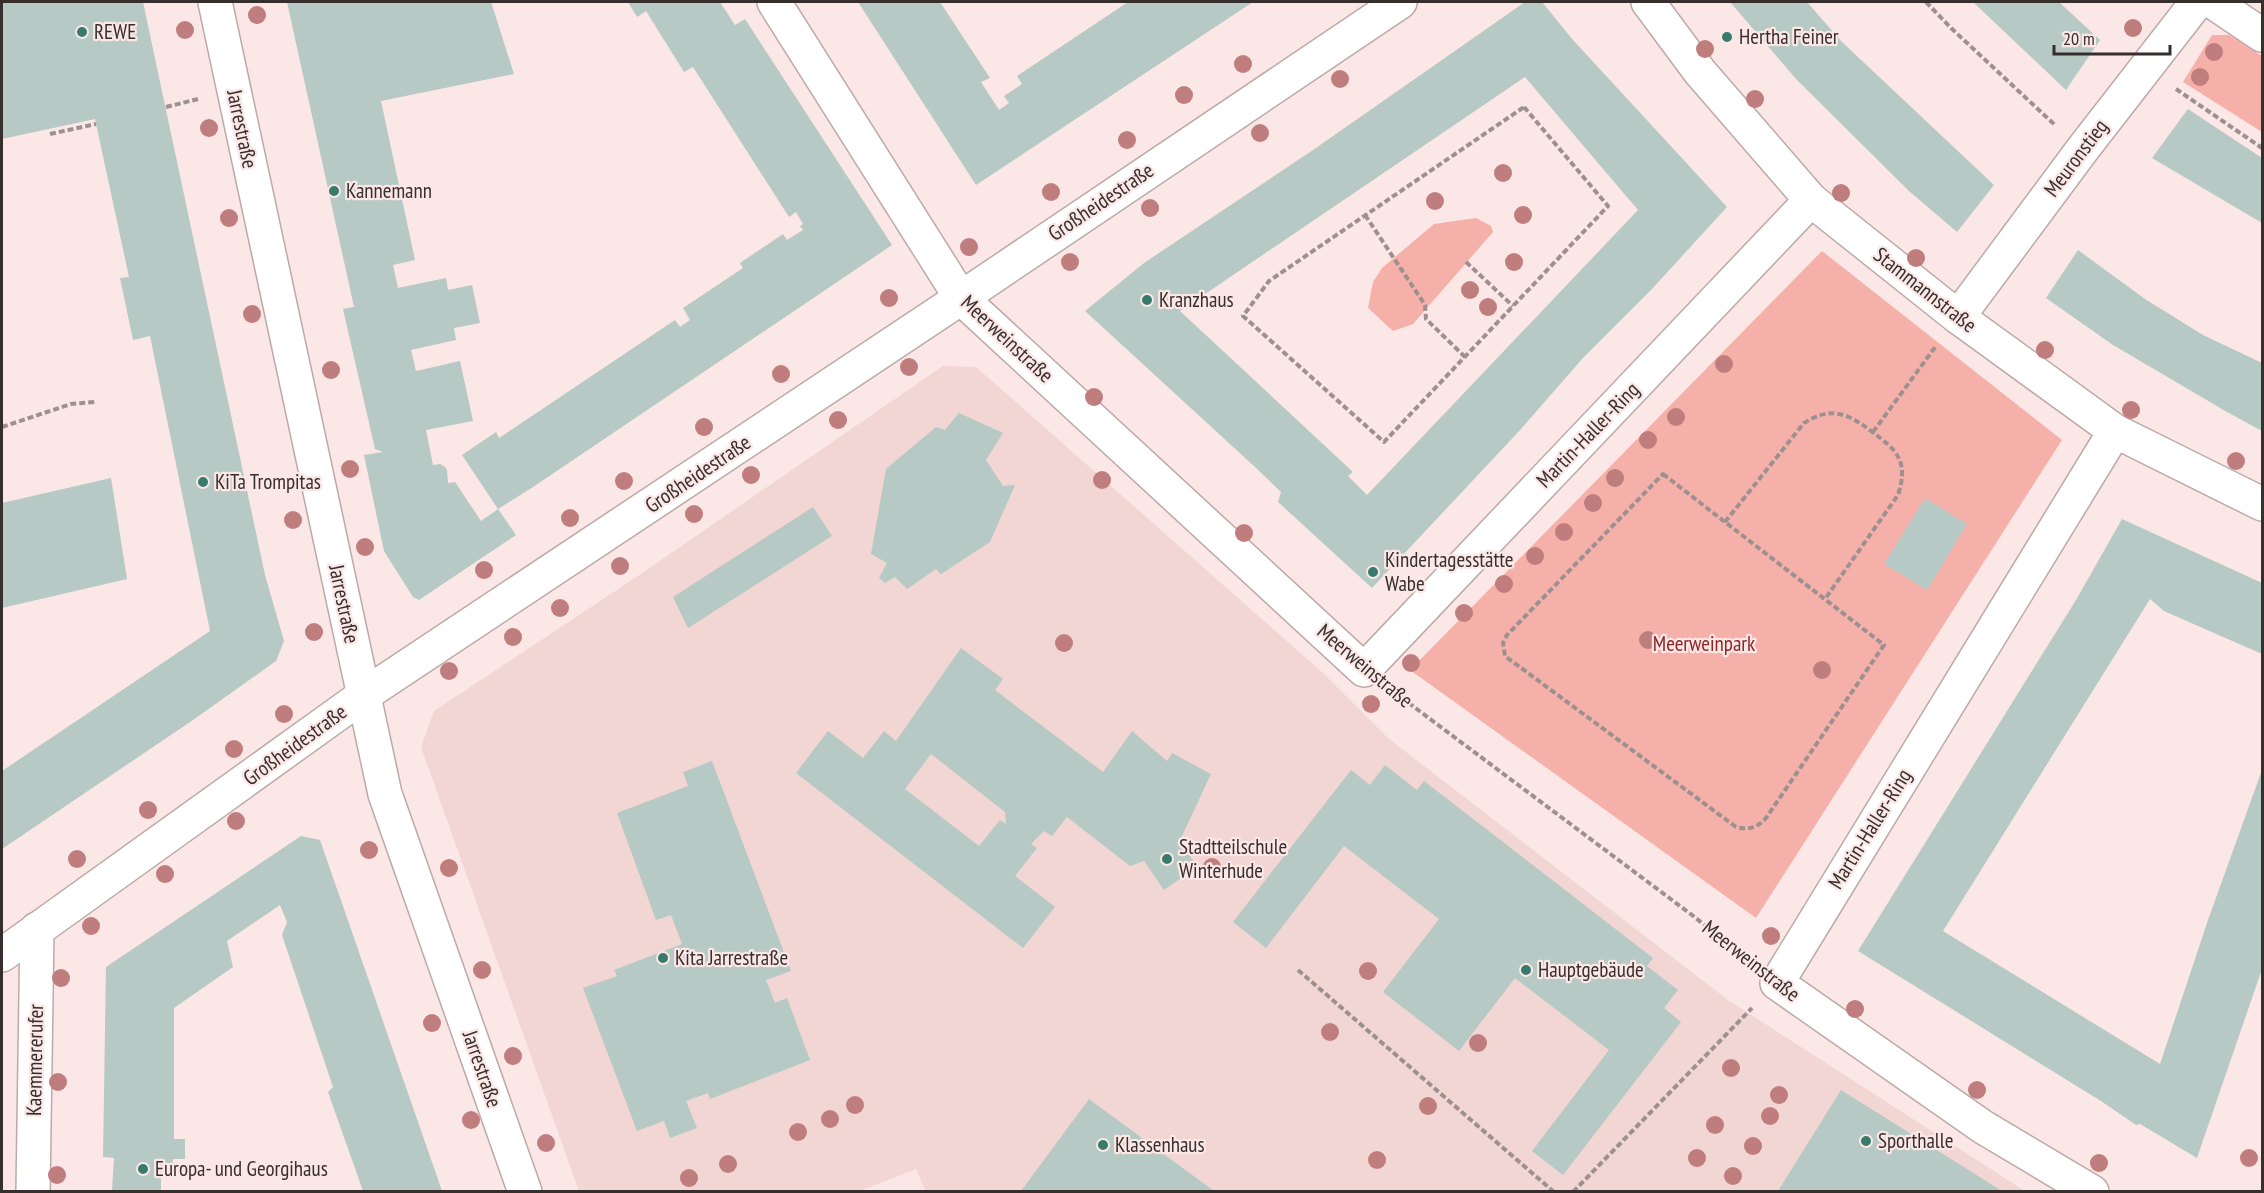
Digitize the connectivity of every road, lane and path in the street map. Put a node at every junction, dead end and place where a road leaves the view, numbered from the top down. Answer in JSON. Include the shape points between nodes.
{"nodes":[{"id":1,"x":215,"y":2,"type":"edge"},
{"id":2,"x":774,"y":2,"type":"edge"},
{"id":3,"x":1400,"y":2,"type":"edge"},
{"id":4,"x":1648,"y":2,"type":"edge"},
{"id":5,"x":1926,"y":2,"type":"edge"},
{"id":6,"x":2197,"y":2,"type":"edge"},
{"id":7,"x":2213,"y":2,"type":"edge"},
{"id":8,"x":2262,"y":35,"type":"edge"},
{"id":9,"x":2145,"y":68,"type":"junction"},
{"id":10,"x":96,"y":124,"type":"dead end"},
{"id":11,"x":50,"y":134,"type":"dead end"},
{"id":12,"x":2262,"y":148,"type":"edge"},
{"id":13,"x":2082,"y":150,"type":"junction"},
{"id":14,"x":1812,"y":200,"type":"junction"},
{"id":15,"x":1365,"y":215,"type":"junction"},
{"id":16,"x":1466,"y":262,"type":"dead end"},
{"id":17,"x":961,"y":298,"type":"junction"},
{"id":18,"x":1513,"y":306,"type":"junction"},
{"id":19,"x":1958,"y":317,"type":"junction"},
{"id":20,"x":1465,"y":357,"type":"junction"},
{"id":21,"x":95,"y":402,"type":"dead end"},
{"id":22,"x":2,"y":427,"type":"edge"},
{"id":23,"x":2115,"y":431,"type":"junction"},
{"id":24,"x":1873,"y":432,"type":"junction"},
{"id":25,"x":2262,"y":504,"type":"edge"},
{"id":26,"x":1725,"y":522,"type":"junction"},
{"id":27,"x":1825,"y":599,"type":"junction"},
{"id":28,"x":1364,"y":670,"type":"junction"},
{"id":29,"x":364,"y":695,"type":"junction"},
{"id":30,"x":37,"y":929,"type":"junction"},
{"id":31,"x":2,"y":955,"type":"edge"},
{"id":32,"x":1298,"y":970,"type":"dead end"},
{"id":33,"x":1777,"y":983,"type":"junction"},
{"id":34,"x":33,"y":1191,"type":"edge"},
{"id":35,"x":525,"y":1191,"type":"edge"},
{"id":36,"x":1554,"y":1191,"type":"edge"},
{"id":37,"x":1573,"y":1191,"type":"edge"},
{"id":38,"x":2092,"y":1191,"type":"edge"}],
"edges":[{"from":1,"to":29,"type":"street","name":"Jarrestraße"},
{"from":2,"to":17,"type":"street","name":"Meerweinstraße"},
{"from":3,"to":17,"type":"street","name":"Großheidestraße"},
{"from":4,"to":14,"type":"street","name":"Stammannstraße","via":[[1700,72]]},
{"from":5,"to":13,"type":"path"},
{"from":6,"to":9,"type":"street","name":"Meuronstieg"},
{"from":7,"to":8,"type":"street"},
{"from":9,"to":12,"type":"path"},
{"from":9,"to":13,"type":"street","name":"Meuronstieg"},
{"from":10,"to":11,"type":"path"},
{"from":13,"to":19,"type":"street","name":"Meuronstieg"},
{"from":14,"to":19,"type":"street","name":"Stammannstraße"},
{"from":14,"to":28,"type":"street","name":"Martin-Haller-Ring"},
{"from":15,"to":18,"type":"path","via":[[1524,107],[1608,206]]},
{"from":15,"to":20,"type":"path","via":[[1425,305],[1426,319]]},
{"from":15,"to":20,"type":"path","via":[[1269,281],[1243,316],[1384,442]]},
{"from":16,"to":18,"type":"path"},
{"from":17,"to":28,"type":"street","name":"Meerweinstraße"},
{"from":17,"to":29,"type":"street","name":"Großheidestraße"},
{"from":18,"to":20,"type":"path"},
{"from":19,"to":23,"type":"street","name":"Stammannstraße"},
{"from":19,"to":24,"type":"path"},
{"from":21,"to":22,"type":"path","via":[[71,404]]},
{"from":23,"to":25,"type":"street","name":"Stammannstraße"},
{"from":23,"to":33,"type":"street","name":"Martin-Haller-Ring"},
{"from":24,"to":26,"type":"path","via":[[1840,413],[1827,413],[1804,423]]},
{"from":24,"to":27,"type":"path","via":[[1893,446],[1903,468],[1903,482],[1898,495]]},
{"from":26,"to":27,"type":"path"},
{"from":26,"to":27,"type":"path","via":[[1663,474],[1507,635],[1503,643],[1505,656],[1736,827],[1747,829],[1759,826],[1767,818],[1884,645]]},
{"from":28,"to":33,"type":"path","name":"Meerweinstraße"},
{"from":29,"to":30,"type":"street","name":"Großheidestraße"},
{"from":29,"to":35,"type":"street","name":"Jarrestraße","via":[[386,794]]},
{"from":30,"to":31,"type":"street","name":"Großheidestraße"},
{"from":30,"to":34,"type":"street","name":"Kaemmererufer"},
{"from":32,"to":36,"type":"path"},
{"from":33,"to":37,"type":"path"},
{"from":33,"to":38,"type":"street","name":"Meerweinstraße","via":[[1983,1127]]}]}
